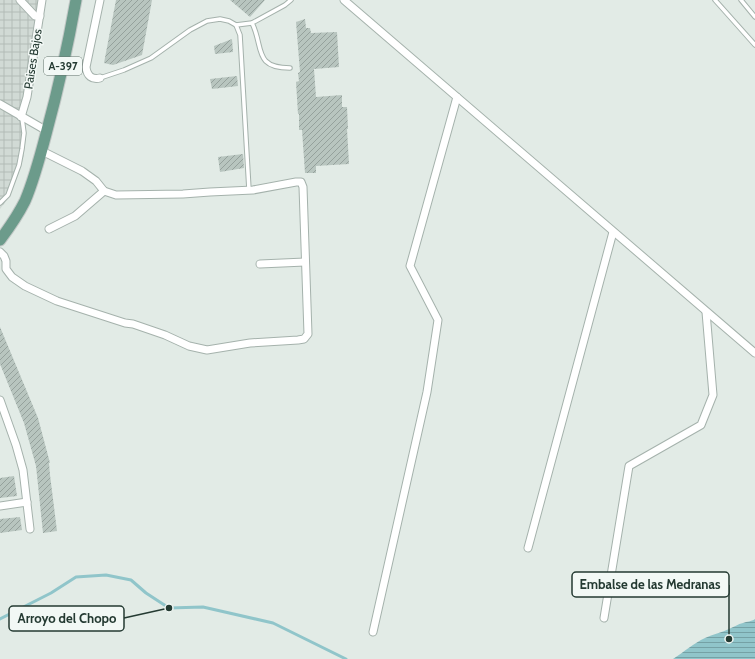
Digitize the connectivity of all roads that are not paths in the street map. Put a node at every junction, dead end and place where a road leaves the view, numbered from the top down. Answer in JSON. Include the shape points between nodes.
{"nodes":[{"id":1,"x":20,"y":0,"type":"edge"},
{"id":2,"x":42,"y":0,"type":"edge"},
{"id":3,"x":76,"y":0,"type":"edge"},
{"id":4,"x":100,"y":0,"type":"edge"},
{"id":5,"x":291,"y":0,"type":"edge"},
{"id":6,"x":344,"y":0,"type":"edge"},
{"id":7,"x":715,"y":0,"type":"edge"},
{"id":8,"x":741,"y":0,"type":"edge"},
{"id":9,"x":40,"y":16,"type":"junction"},
{"id":10,"x":755,"y":17,"type":"edge"},
{"id":11,"x":252,"y":23,"type":"junction"},
{"id":12,"x":236,"y":25,"type":"junction"},
{"id":13,"x":755,"y":45,"type":"edge"},
{"id":14,"x":290,"y":68,"type":"dead end"},
{"id":15,"x":100,"y":78,"type":"joint"},
{"id":16,"x":457,"y":97,"type":"junction"},
{"id":17,"x":0,"y":104,"type":"edge"},
{"id":18,"x":22,"y":117,"type":"junction"},
{"id":19,"x":47,"y":132,"type":"junction"},
{"id":20,"x":42,"y":151,"type":"junction"},
{"id":21,"x":249,"y":190,"type":"junction"},
{"id":22,"x":104,"y":191,"type":"junction"},
{"id":23,"x":0,"y":203,"type":"edge"},
{"id":24,"x":49,"y":229,"type":"dead end"},
{"id":25,"x":613,"y":232,"type":"junction"},
{"id":26,"x":0,"y":240,"type":"edge"},
{"id":27,"x":0,"y":252,"type":"edge"},
{"id":28,"x":305,"y":262,"type":"junction"},
{"id":29,"x":260,"y":264,"type":"dead end"},
{"id":30,"x":706,"y":312,"type":"junction"},
{"id":31,"x":755,"y":353,"type":"edge"},
{"id":32,"x":0,"y":400,"type":"edge"},
{"id":33,"x":27,"y":502,"type":"junction"},
{"id":34,"x":0,"y":506,"type":"edge"},
{"id":35,"x":30,"y":530,"type":"dead end"},
{"id":36,"x":528,"y":548,"type":"dead end"},
{"id":37,"x":604,"y":618,"type":"dead end"},
{"id":38,"x":373,"y":632,"type":"dead end"}],
"edges":[{"from":1,"to":9,"type":"street","via":[[35,16]]},
{"from":2,"to":9,"type":"street","name":"Paises Bajos"},
{"from":3,"to":19,"type":"main road","number":"A-397","via":[[62,75]]},
{"from":4,"to":15,"type":"street","via":[[86,67],[92,78]]},
{"from":5,"to":11,"type":"lane","via":[[285,6]]},
{"from":6,"to":16,"type":"street"},
{"from":7,"to":13,"type":"lane"},
{"from":8,"to":10,"type":"lane"},
{"from":9,"to":18,"type":"street","name":"Paises Bajos","via":[[28,97]]},
{"from":11,"to":12,"type":"lane"},
{"from":11,"to":14,"type":"lane","via":[[258,37],[259,50],[265,60],[279,68]]},
{"from":12,"to":15,"type":"lane","via":[[220,19],[207,21],[151,58]]},
{"from":12,"to":21,"type":"lane","via":[[240,35]]},
{"from":16,"to":25,"type":"street"},
{"from":16,"to":38,"type":"street","via":[[410,266],[438,320],[427,392]]},
{"from":17,"to":18,"type":"street"},
{"from":18,"to":19,"type":"street"},
{"from":18,"to":23,"type":"lane","via":[[24,133],[18,165],[8,195]]},
{"from":19,"to":20,"type":"main road","number":"A-397"},
{"from":20,"to":22,"type":"street","via":[[82,171]]},
{"from":20,"to":26,"type":"main road","number":"A-397","via":[[25,201]]},
{"from":21,"to":22,"type":"street","via":[[132,195],[116,195]]},
{"from":21,"to":28,"type":"street","via":[[301,182]]},
{"from":22,"to":24,"type":"street","via":[[76,216]]},
{"from":25,"to":30,"type":"street"},
{"from":25,"to":36,"type":"street"},
{"from":27,"to":28,"type":"street","via":[[6,261],[6,269],[25,286],[58,301],[207,350],[250,342],[304,339],[308,334]]},
{"from":28,"to":29,"type":"street"},
{"from":30,"to":31,"type":"street"},
{"from":30,"to":37,"type":"street","via":[[713,395],[701,425],[629,466]]},
{"from":32,"to":33,"type":"street","via":[[23,470]]},
{"from":33,"to":34,"type":"street"},
{"from":33,"to":35,"type":"street"}]}
